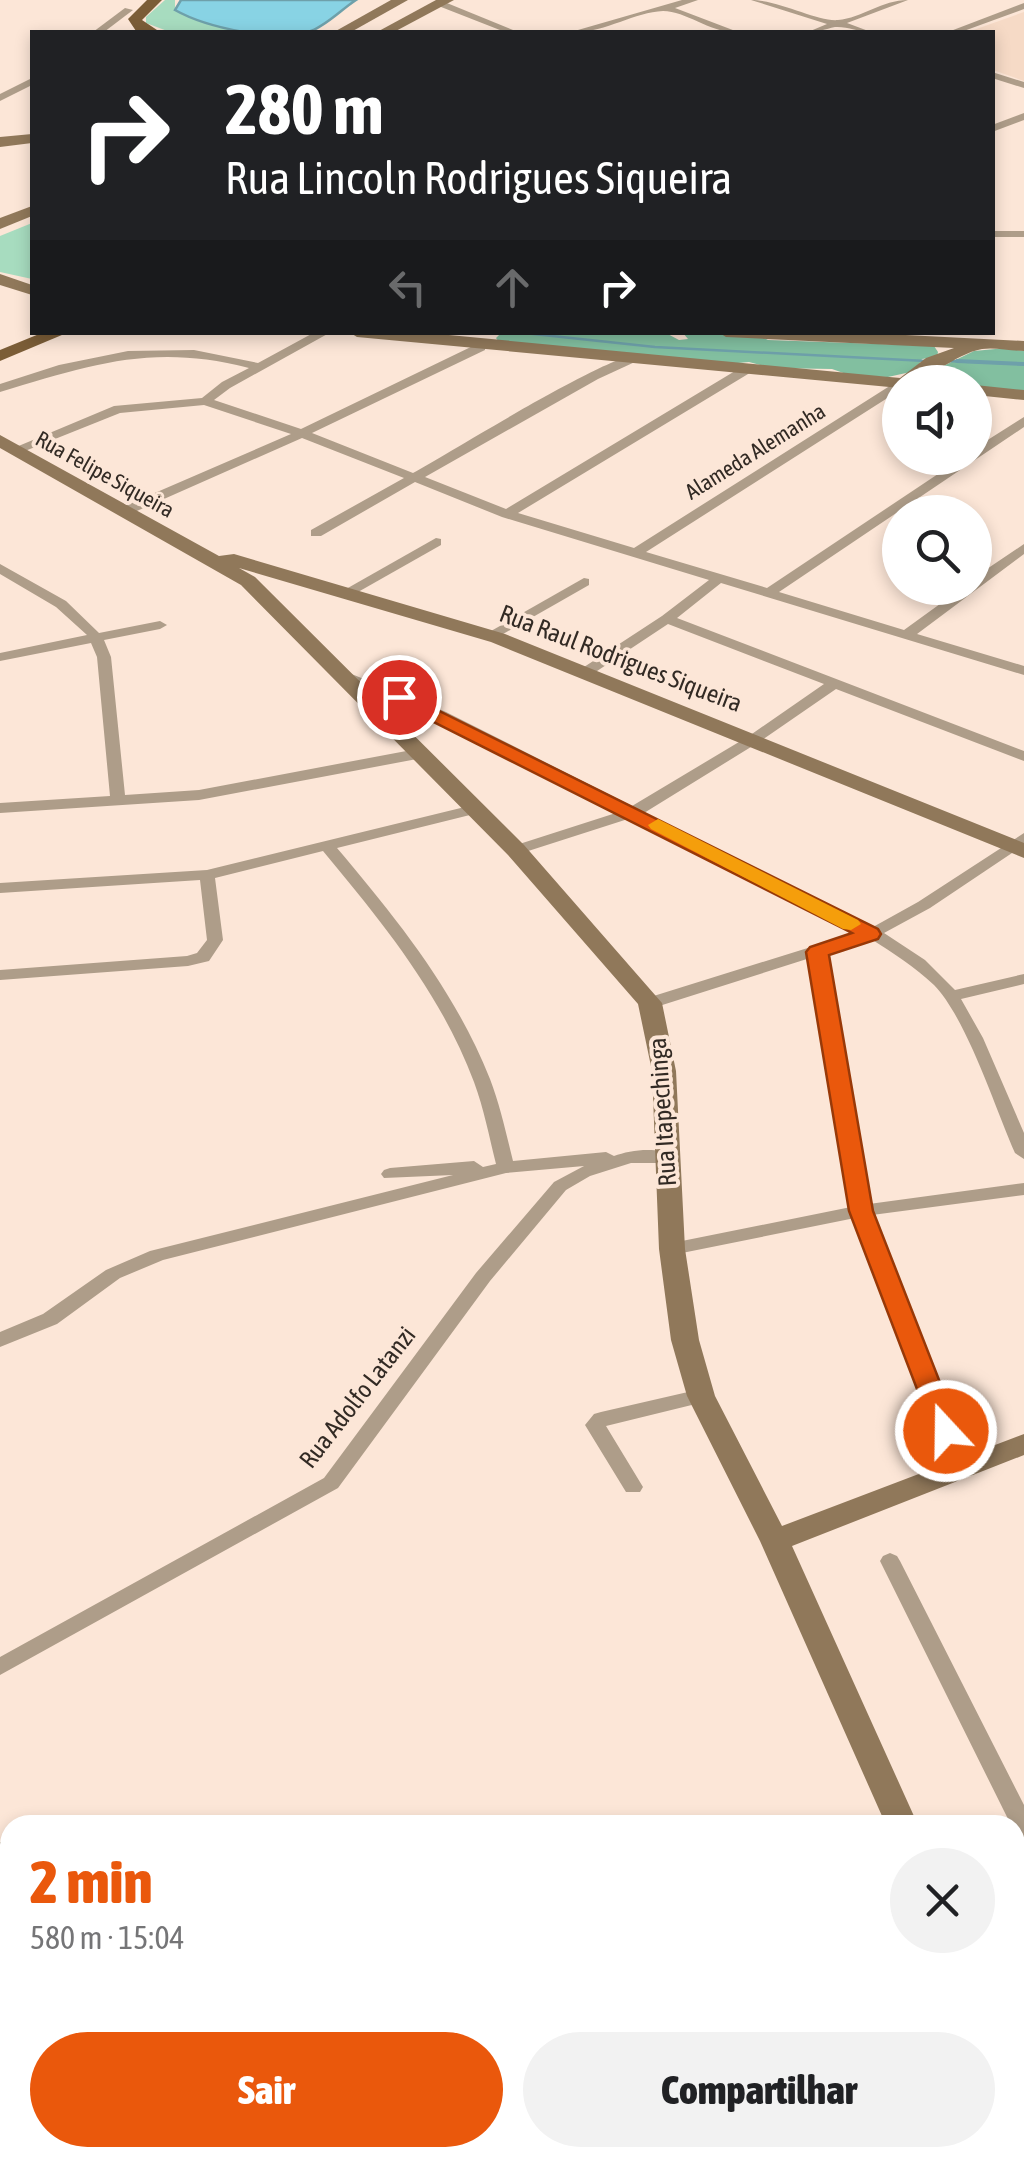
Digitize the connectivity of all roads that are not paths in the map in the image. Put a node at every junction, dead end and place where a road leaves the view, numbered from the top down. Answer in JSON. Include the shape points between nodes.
{"nodes":[{"id":1,"x":143,"y":0,"type":"edge"},
{"id":2,"x":155,"y":0,"type":"edge"},
{"id":3,"x":402,"y":0,"type":"edge"},
{"id":4,"x":644,"y":0,"type":"edge"},
{"id":5,"x":693,"y":0,"type":"edge"},
{"id":6,"x":903,"y":0,"type":"edge"},
{"id":7,"x":766,"y":1,"type":"edge"},
{"id":8,"x":443,"y":2,"type":"edge"},
{"id":9,"x":1024,"y":6,"type":"edge"},
{"id":10,"x":664,"y":8,"type":"junction"},
{"id":11,"x":128,"y":10,"type":"junction"},
{"id":12,"x":839,"y":23,"type":"junction"},
{"id":13,"x":592,"y":28,"type":"junction"},
{"id":14,"x":101,"y":30,"type":"edge"},
{"id":15,"x":136,"y":30,"type":"edge"},
{"id":16,"x":148,"y":30,"type":"edge"},
{"id":17,"x":344,"y":30,"type":"edge"},
{"id":18,"x":388,"y":30,"type":"edge"},
{"id":19,"x":508,"y":30,"type":"edge"},
{"id":20,"x":584,"y":30,"type":"edge"},
{"id":21,"x":598,"y":30,"type":"edge"},
{"id":22,"x":726,"y":30,"type":"edge"},
{"id":23,"x":819,"y":30,"type":"edge"},
{"id":24,"x":860,"y":30,"type":"edge"},
{"id":25,"x":958,"y":30,"type":"edge"},
{"id":26,"x":995,"y":76,"type":"edge"},
{"id":27,"x":30,"y":82,"type":"edge"},
{"id":28,"x":1024,"y":85,"type":"edge"},
{"id":29,"x":0,"y":98,"type":"edge"},
{"id":30,"x":1024,"y":116,"type":"edge"},
{"id":31,"x":995,"y":129,"type":"edge"},
{"id":32,"x":995,"y":130,"type":"edge"},
{"id":33,"x":1024,"y":132,"type":"edge"},
{"id":34,"x":30,"y":139,"type":"edge"},
{"id":35,"x":0,"y":142,"type":"edge"},
{"id":36,"x":30,"y":211,"type":"edge"},
{"id":37,"x":0,"y":224,"type":"edge"},
{"id":38,"x":995,"y":234,"type":"edge"},
{"id":39,"x":1024,"y":234,"type":"edge"},
{"id":40,"x":0,"y":279,"type":"edge"},
{"id":41,"x":0,"y":287,"type":"edge"},
{"id":42,"x":30,"y":289,"type":"edge"},
{"id":43,"x":30,"y":297,"type":"edge"},
{"id":44,"x":32,"y":335,"type":"edge"},
{"id":45,"x":54,"y":335,"type":"edge"},
{"id":46,"x":320,"y":335,"type":"edge"},
{"id":47,"x":374,"y":335,"type":"edge"},
{"id":48,"x":490,"y":335,"type":"edge"},
{"id":49,"x":502,"y":335,"type":"edge"},
{"id":50,"x":812,"y":335,"type":"edge"},
{"id":51,"x":841,"y":336,"type":"edge"},
{"id":52,"x":1024,"y":346,"type":"edge"},
{"id":53,"x":446,"y":347,"type":"junction"},
{"id":54,"x":0,"y":348,"type":"edge"},
{"id":55,"x":519,"y":348,"type":"junction"},
{"id":56,"x":955,"y":352,"type":"edge"},
{"id":57,"x":594,"y":354,"type":"junction"},
{"id":58,"x":0,"y":356,"type":"edge"},
{"id":59,"x":634,"y":358,"type":"junction"},
{"id":60,"x":931,"y":365,"type":"edge"},
{"id":61,"x":260,"y":368,"type":"junction"},
{"id":62,"x":749,"y":368,"type":"junction"},
{"id":63,"x":594,"y":376,"type":"junction"},
{"id":64,"x":882,"y":381,"type":"edge"},
{"id":65,"x":0,"y":388,"type":"edge"},
{"id":66,"x":992,"y":392,"type":"edge"},
{"id":67,"x":882,"y":393,"type":"edge"},
{"id":68,"x":1024,"y":395,"type":"edge"},
{"id":69,"x":205,"y":401,"type":"junction"},
{"id":70,"x":1024,"y":420,"type":"edge"},
{"id":71,"x":301,"y":433,"type":"junction"},
{"id":72,"x":992,"y":442,"type":"edge"},
{"id":73,"x":8,"y":445,"type":"edge"},
{"id":74,"x":944,"y":475,"type":"edge"},
{"id":75,"x":416,"y":476,"type":"junction"},
{"id":76,"x":126,"y":510,"type":"junction"},
{"id":77,"x":508,"y":514,"type":"junction"},
{"id":78,"x":316,"y":533,"type":"dead end"},
{"id":79,"x":436,"y":542,"type":"dead end"},
{"id":80,"x":188,"y":546,"type":"junction"},
{"id":81,"x":1024,"y":548,"type":"edge"},
{"id":82,"x":634,"y":554,"type":"junction"},
{"id":83,"x":0,"y":568,"type":"edge"},
{"id":84,"x":992,"y":572,"type":"edge"},
{"id":85,"x":276,"y":574,"type":"junction"},
{"id":86,"x":718,"y":578,"type":"junction"},
{"id":87,"x":248,"y":581,"type":"junction"},
{"id":88,"x":584,"y":582,"type":"dead end"},
{"id":89,"x":346,"y":592,"type":"junction"},
{"id":90,"x":769,"y":594,"type":"junction"},
{"id":91,"x":947,"y":605,"type":"edge"},
{"id":92,"x":667,"y":619,"type":"junction"},
{"id":93,"x":160,"y":625,"type":"dead end"},
{"id":94,"x":491,"y":635,"type":"junction"},
{"id":95,"x":906,"y":635,"type":"junction"},
{"id":96,"x":97,"y":638,"type":"junction"},
{"id":97,"x":0,"y":658,"type":"edge"},
{"id":98,"x":1024,"y":671,"type":"edge"},
{"id":99,"x":586,"y":672,"type":"junction"},
{"id":100,"x":339,"y":674,"type":"junction"},
{"id":101,"x":834,"y":684,"type":"junction"},
{"id":102,"x":754,"y":739,"type":"junction"},
{"id":103,"x":417,"y":754,"type":"junction"},
{"id":104,"x":1024,"y":756,"type":"edge"},
{"id":105,"x":118,"y":801,"type":"junction"},
{"id":106,"x":0,"y":808,"type":"edge"},
{"id":107,"x":473,"y":810,"type":"junction"},
{"id":108,"x":634,"y":812,"type":"junction"},
{"id":109,"x":1020,"y":845,"type":"edge"},
{"id":110,"x":328,"y":848,"type":"junction"},
{"id":111,"x":516,"y":850,"type":"junction"},
{"id":112,"x":207,"y":875,"type":"junction"},
{"id":113,"x":0,"y":888,"type":"edge"},
{"id":114,"x":871,"y":934,"type":"junction"},
{"id":115,"x":817,"y":952,"type":"junction"},
{"id":116,"x":0,"y":975,"type":"edge"},
{"id":117,"x":1024,"y":979,"type":"edge"},
{"id":118,"x":952,"y":996,"type":"junction"},
{"id":119,"x":650,"y":1002,"type":"junction"},
{"id":120,"x":1024,"y":1153,"type":"edge"},
{"id":121,"x":665,"y":1156,"type":"junction"},
{"id":122,"x":630,"y":1157,"type":"junction"},
{"id":123,"x":506,"y":1167,"type":"junction"},
{"id":124,"x":390,"y":1174,"type":"dead end"},
{"id":125,"x":1024,"y":1189,"type":"edge"},
{"id":126,"x":861,"y":1211,"type":"junction"},
{"id":127,"x":672,"y":1249,"type":"junction"},
{"id":128,"x":0,"y":1340,"type":"edge"},
{"id":129,"x":701,"y":1396,"type":"junction"},
{"id":130,"x":1024,"y":1444,"type":"edge"},
{"id":131,"x":960,"y":1467,"type":"junction"},
{"id":132,"x":633,"y":1487,"type":"dead end"},
{"id":133,"x":775,"y":1541,"type":"junction"},
{"id":134,"x":890,"y":1561,"type":"dead end"},
{"id":135,"x":0,"y":1668,"type":"edge"},
{"id":136,"x":898,"y":1815,"type":"edge"},
{"id":137,"x":1017,"y":1815,"type":"edge"}],
"edges":[{"from":1,"to":11,"type":"main road"},
{"from":2,"to":16,"type":"main road","via":[[135,19]]},
{"from":3,"to":17,"type":"street"},
{"from":4,"to":10,"type":"street"},
{"from":5,"to":10,"type":"street"},
{"from":6,"to":12,"type":"street"},
{"from":7,"to":12,"type":"street"},
{"from":8,"to":18,"type":"street"},
{"from":8,"to":19,"type":"street"},
{"from":9,"to":25,"type":"street"},
{"from":10,"to":13,"type":"street"},
{"from":10,"to":22,"type":"street"},
{"from":11,"to":14,"type":"street"},
{"from":11,"to":15,"type":"main road","via":[[124,21]]},
{"from":12,"to":23,"type":"street"},
{"from":12,"to":24,"type":"street"},
{"from":13,"to":20,"type":"street"},
{"from":13,"to":21,"type":"street"},
{"from":26,"to":28,"type":"street"},
{"from":27,"to":29,"type":"street"},
{"from":30,"to":31,"type":"street"},
{"from":32,"to":33,"type":"street"},
{"from":34,"to":35,"type":"street"},
{"from":36,"to":37,"type":"street"},
{"from":38,"to":39,"type":"street"},
{"from":40,"to":42,"type":"street"},
{"from":41,"to":43,"type":"street"},
{"from":44,"to":54,"type":"main road"},
{"from":45,"to":58,"type":"main road"},
{"from":46,"to":61,"type":"street"},
{"from":47,"to":53,"type":"street"},
{"from":48,"to":53,"type":"street"},
{"from":49,"to":55,"type":"street"},
{"from":50,"to":51,"type":"street"},
{"from":51,"to":56,"type":"street"},
{"from":52,"to":56,"type":"street"},
{"from":53,"to":55,"type":"street"},
{"from":53,"to":71,"type":"street"},
{"from":55,"to":57,"type":"street"},
{"from":56,"to":60,"type":"street","name":"Alameda Alemanha"},
{"from":57,"to":59,"type":"street"},
{"from":57,"to":63,"type":"street","via":[[600,361]]},
{"from":59,"to":62,"type":"street"},
{"from":59,"to":63,"type":"street"},
{"from":61,"to":65,"type":"street","via":[[236,359],[156,352],[62,366]]},
{"from":61,"to":69,"type":"street"},
{"from":62,"to":64,"type":"street"},
{"from":62,"to":77,"type":"street"},
{"from":63,"to":75,"type":"street"},
{"from":66,"to":68,"type":"street"},
{"from":67,"to":82,"type":"street","name":"Alameda Alemanha"},
{"from":69,"to":71,"type":"street"},
{"from":69,"to":73,"type":"street","via":[[118,409]]},
{"from":70,"to":72,"type":"street"},
{"from":71,"to":75,"type":"street"},
{"from":71,"to":76,"type":"street"},
{"from":73,"to":76,"type":"street","name":"Rua Felipe Siqueira"},
{"from":74,"to":90,"type":"street"},
{"from":75,"to":77,"type":"street"},
{"from":75,"to":78,"type":"street"},
{"from":76,"to":80,"type":"street","name":"Rua Felipe Siqueira"},
{"from":77,"to":82,"type":"street"},
{"from":79,"to":89,"type":"street"},
{"from":80,"to":85,"type":"street","name":"Rua Raul Rodrigues Siqueira"},
{"from":80,"to":87,"type":"street","name":"Rua Itapechinga"},
{"from":81,"to":84,"type":"street"},
{"from":82,"to":86,"type":"street"},
{"from":83,"to":96,"type":"street"},
{"from":85,"to":87,"type":"street"},
{"from":85,"to":89,"type":"street","name":"Rua Raul Rodrigues Siqueira"},
{"from":86,"to":90,"type":"street"},
{"from":86,"to":92,"type":"street"},
{"from":87,"to":100,"type":"street","name":"Rua Itapechinga"},
{"from":88,"to":94,"type":"street"},
{"from":89,"to":94,"type":"street","name":"Rua Raul Rodrigues Siqueira"},
{"from":90,"to":95,"type":"street"},
{"from":91,"to":95,"type":"street"},
{"from":92,"to":99,"type":"street"},
{"from":92,"to":101,"type":"street"},
{"from":93,"to":96,"type":"street"},
{"from":94,"to":99,"type":"street","name":"Rua Raul Rodrigues Siqueira"},
{"from":95,"to":98,"type":"street"},
{"from":96,"to":97,"type":"street"},
{"from":96,"to":105,"type":"street"},
{"from":99,"to":102,"type":"street","name":"Rua Raul Rodrigues Siqueira"},
{"from":100,"to":103,"type":"street","name":"Rua Itapechinga"},
{"from":100,"to":108,"type":"street"},
{"from":101,"to":102,"type":"street"},
{"from":101,"to":104,"type":"street"},
{"from":102,"to":108,"type":"street"},
{"from":102,"to":109,"type":"street","name":"Rua Raul Rodrigues Siqueira"},
{"from":103,"to":105,"type":"street","via":[[199,795]]},
{"from":103,"to":107,"type":"street","name":"Rua Itapechinga"},
{"from":105,"to":106,"type":"street"},
{"from":107,"to":110,"type":"street"},
{"from":107,"to":111,"type":"street","name":"Rua Itapechinga"},
{"from":108,"to":111,"type":"street"},
{"from":108,"to":114,"type":"street"},
{"from":109,"to":114,"type":"street"},
{"from":110,"to":112,"type":"street"},
{"from":110,"to":123,"type":"street","via":[[398,931],[445,1001],[482,1079]]},
{"from":111,"to":119,"type":"street","name":"Rua Itapechinga"},
{"from":112,"to":113,"type":"street"},
{"from":112,"to":116,"type":"street","via":[[216,940],[202,957]]},
{"from":114,"to":115,"type":"street"},
{"from":114,"to":118,"type":"street"},
{"from":115,"to":119,"type":"street"},
{"from":115,"to":126,"type":"street"},
{"from":117,"to":118,"type":"street"},
{"from":118,"to":120,"type":"street"},
{"from":119,"to":121,"type":"street","name":"Rua Itapechinga","via":[[664,1071]]},
{"from":121,"to":122,"type":"street","name":"Rua Adolfo Latanzi"},
{"from":121,"to":127,"type":"street","name":"Rua Itapechinga"},
{"from":122,"to":123,"type":"street"},
{"from":122,"to":135,"type":"street","name":"Rua Adolfo Latanzi","via":[[584,1172],[538,1208],[331,1483]]},
{"from":123,"to":124,"type":"street"},
{"from":123,"to":128,"type":"street","via":[[157,1255],[113,1274],[50,1320]]},
{"from":125,"to":126,"type":"street"},
{"from":126,"to":127,"type":"street"},
{"from":126,"to":131,"type":"street"},
{"from":127,"to":129,"type":"street","name":"Rua Itapechinga"},
{"from":129,"to":132,"type":"street","via":[[595,1425]]},
{"from":129,"to":133,"type":"street","name":"Rua Itapechinga"},
{"from":130,"to":131,"type":"street"},
{"from":131,"to":133,"type":"street"},
{"from":133,"to":136,"type":"street","name":"Rua Itapechinga"},
{"from":134,"to":137,"type":"street"}]}
